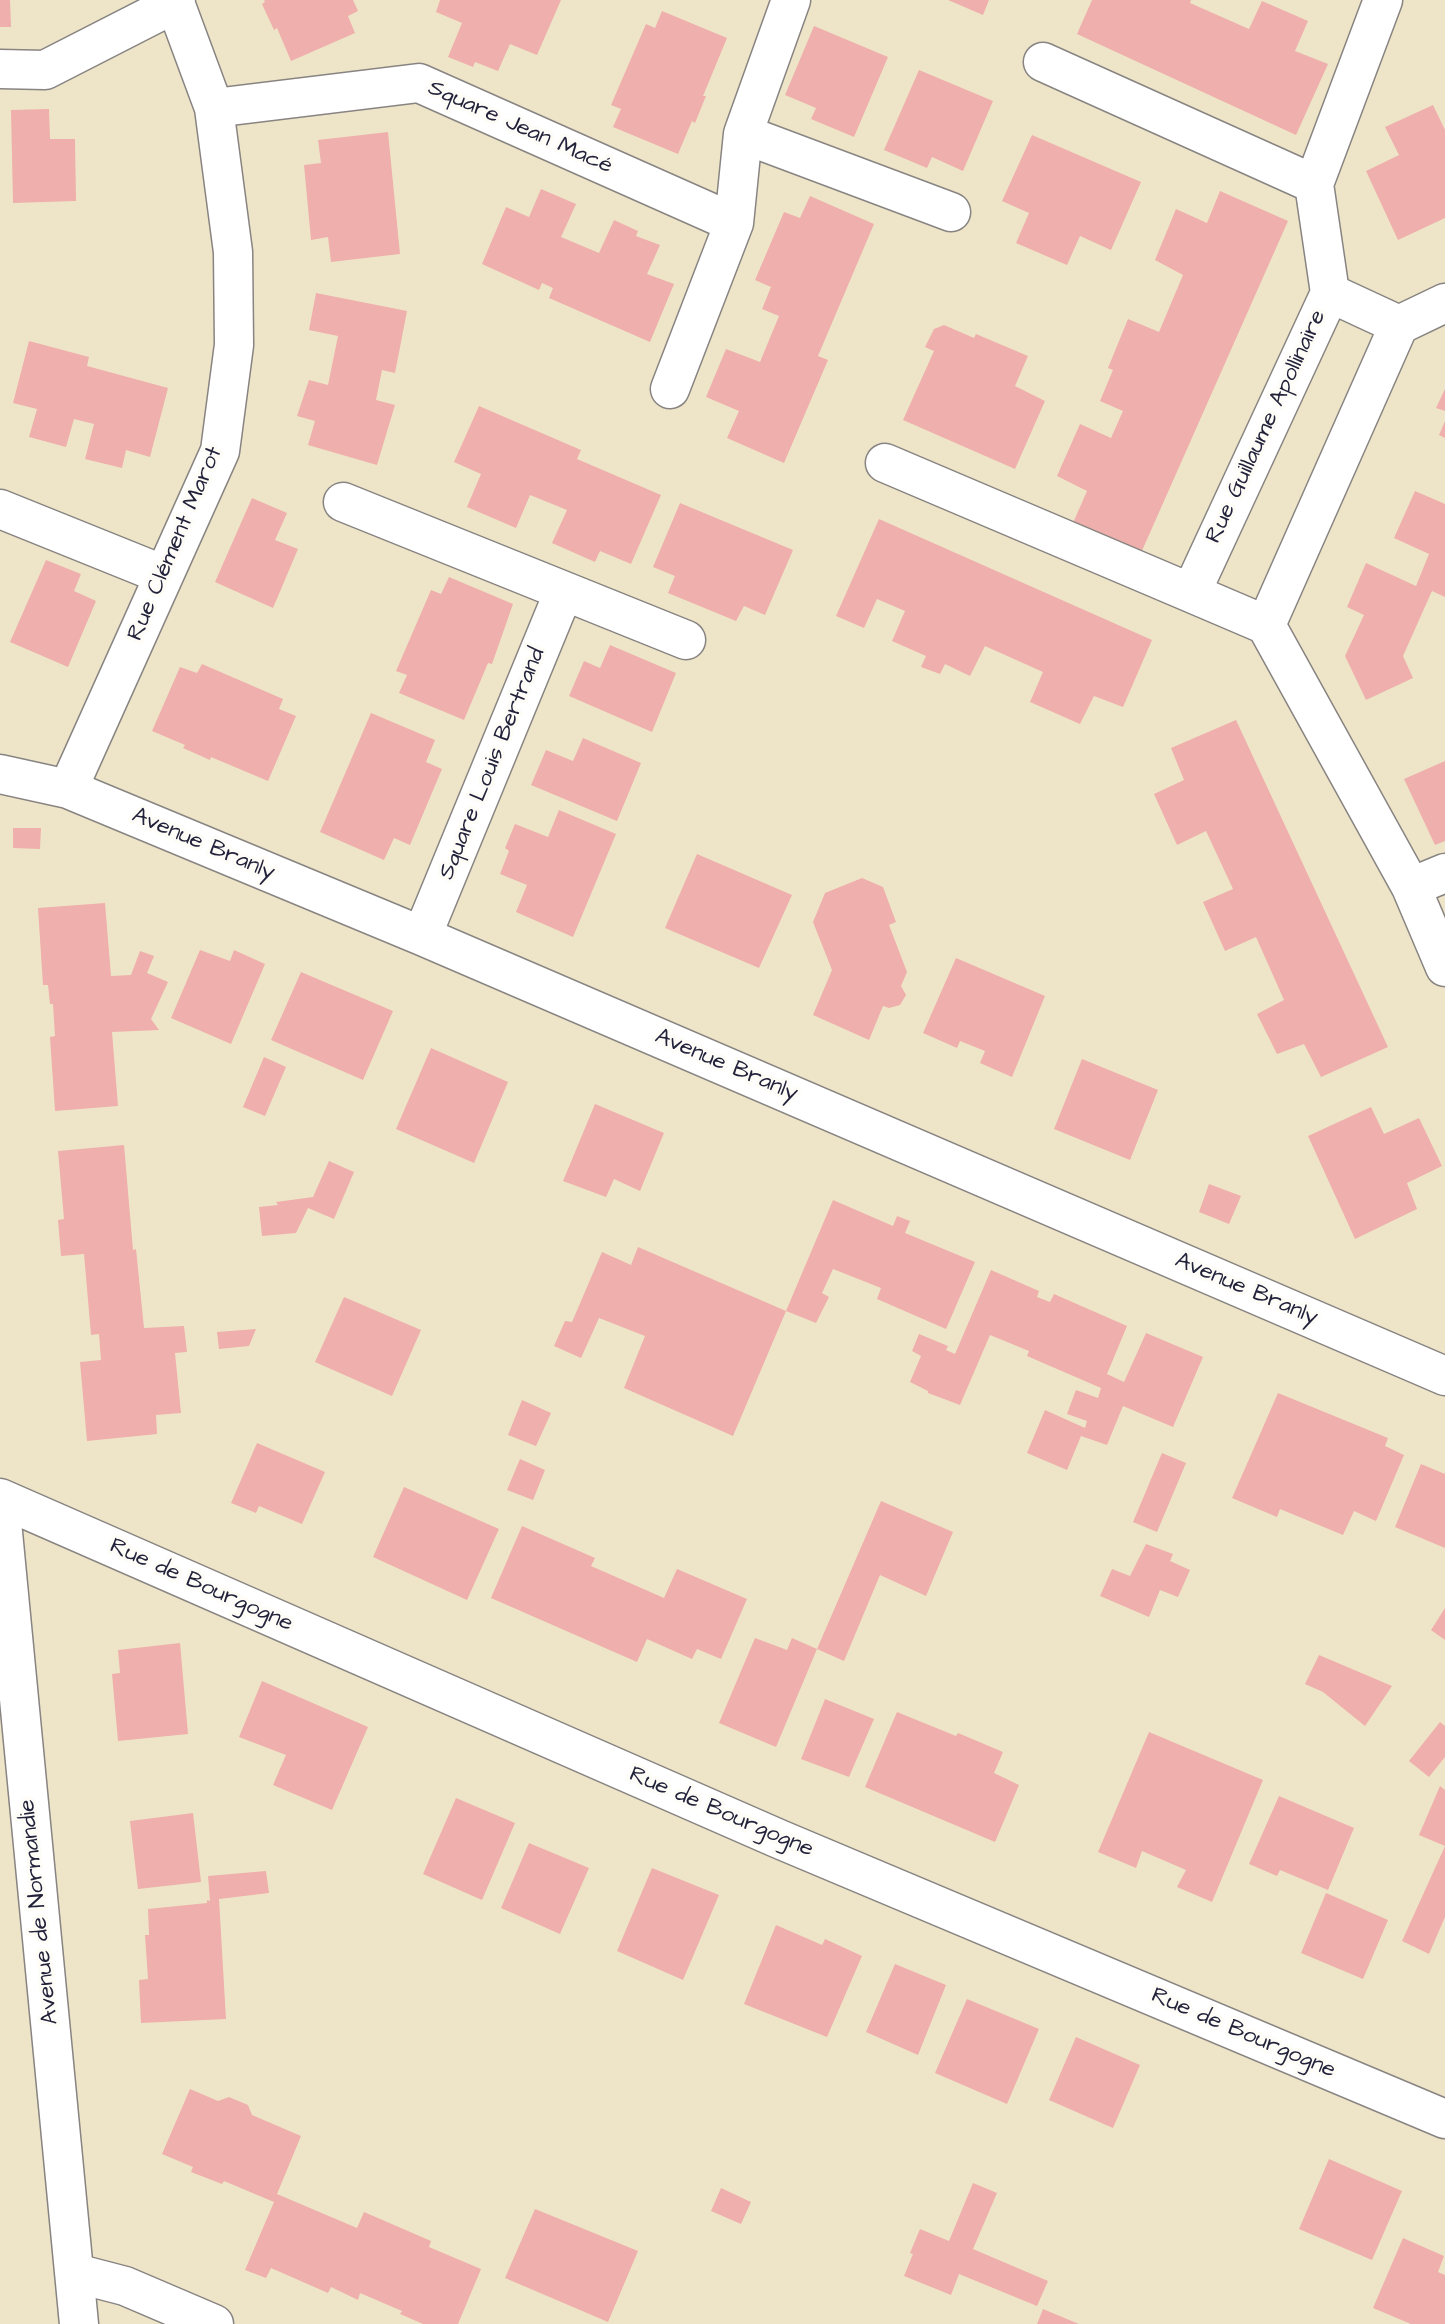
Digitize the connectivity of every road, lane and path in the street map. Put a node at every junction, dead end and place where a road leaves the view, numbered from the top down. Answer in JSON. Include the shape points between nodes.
{"nodes":[{"id":1,"x":791,"y":0,"type":"edge"},
{"id":2,"x":1383,"y":0,"type":"edge"},
{"id":3,"x":175,"y":2,"type":"edge"},
{"id":4,"x":1043,"y":62,"type":"dead end"},
{"id":5,"x":0,"y":69,"type":"edge"},
{"id":6,"x":214,"y":108,"type":"junction"},
{"id":7,"x":743,"y":134,"type":"junction"},
{"id":8,"x":1314,"y":184,"type":"junction"},
{"id":9,"x":951,"y":212,"type":"dead end"},
{"id":10,"x":734,"y":223,"type":"junction"},
{"id":11,"x":1330,"y":293,"type":"junction"},
{"id":12,"x":1445,"y":303,"type":"edge"},
{"id":13,"x":1399,"y":325,"type":"junction"},
{"id":14,"x":670,"y":389,"type":"dead end"},
{"id":15,"x":885,"y":463,"type":"dead end"},
{"id":16,"x":344,"y":502,"type":"dead end"},
{"id":17,"x":0,"y":509,"type":"edge"},
{"id":18,"x":164,"y":575,"type":"junction"},
{"id":19,"x":564,"y":591,"type":"junction"},
{"id":20,"x":1191,"y":593,"type":"junction"},
{"id":21,"x":1266,"y":625,"type":"junction"},
{"id":22,"x":686,"y":640,"type":"dead end"},
{"id":23,"x":0,"y":774,"type":"edge"},
{"id":24,"x":68,"y":789,"type":"junction"},
{"id":25,"x":1428,"y":880,"type":"edge"},
{"id":26,"x":422,"y":936,"type":"junction"},
{"id":27,"x":1445,"y":967,"type":"edge"},
{"id":28,"x":1445,"y":1376,"type":"edge"},
{"id":29,"x":0,"y":1499,"type":"edge"},
{"id":30,"x":1445,"y":2119,"type":"edge"},
{"id":31,"x":75,"y":2273,"type":"junction"},
{"id":32,"x":79,"y":2324,"type":"edge"},
{"id":33,"x":214,"y":2324,"type":"edge"}],
"edges":[{"from":1,"to":7,"type":"street"},
{"from":2,"to":8,"type":"street"},
{"from":3,"to":5,"type":"street","via":[[45,70]]},
{"from":3,"to":6,"type":"street","name":"Rue Clément Marot"},
{"from":4,"to":8,"type":"street"},
{"from":6,"to":10,"type":"street","name":"Square Jean Macé","via":[[419,83]]},
{"from":6,"to":18,"type":"street","name":"Rue Clément Marot","via":[[233,251],[234,345],[220,451]]},
{"from":7,"to":9,"type":"street"},
{"from":7,"to":10,"type":"street"},
{"from":8,"to":11,"type":"street"},
{"from":10,"to":14,"type":"street"},
{"from":11,"to":13,"type":"street","name":"Rue Guillaume Apollinaire"},
{"from":11,"to":20,"type":"street","name":"Rue Guillaume Apollinaire"},
{"from":12,"to":13,"type":"street"},
{"from":13,"to":21,"type":"street"},
{"from":15,"to":20,"type":"street"},
{"from":16,"to":19,"type":"street"},
{"from":17,"to":18,"type":"street"},
{"from":18,"to":24,"type":"street","name":"Rue Clément Marot"},
{"from":19,"to":22,"type":"street"},
{"from":19,"to":26,"type":"street","name":"Square Louis Bertrand"},
{"from":20,"to":21,"type":"street"},
{"from":21,"to":25,"type":"street"},
{"from":23,"to":24,"type":"street","name":"Avenue Branly"},
{"from":24,"to":26,"type":"street","name":"Avenue Branly"},
{"from":25,"to":27,"type":"street"},
{"from":26,"to":28,"type":"street","name":"Avenue Branly"},
{"from":29,"to":30,"type":"street","name":"Rue de Bourgogne","via":[[779,1839]]},
{"from":29,"to":31,"type":"street","name":"Avenue de Normandie"},
{"from":31,"to":32,"type":"street","name":"Avenue de Normandie"},
{"from":31,"to":33,"type":"street","via":[[125,2286]]}]}
